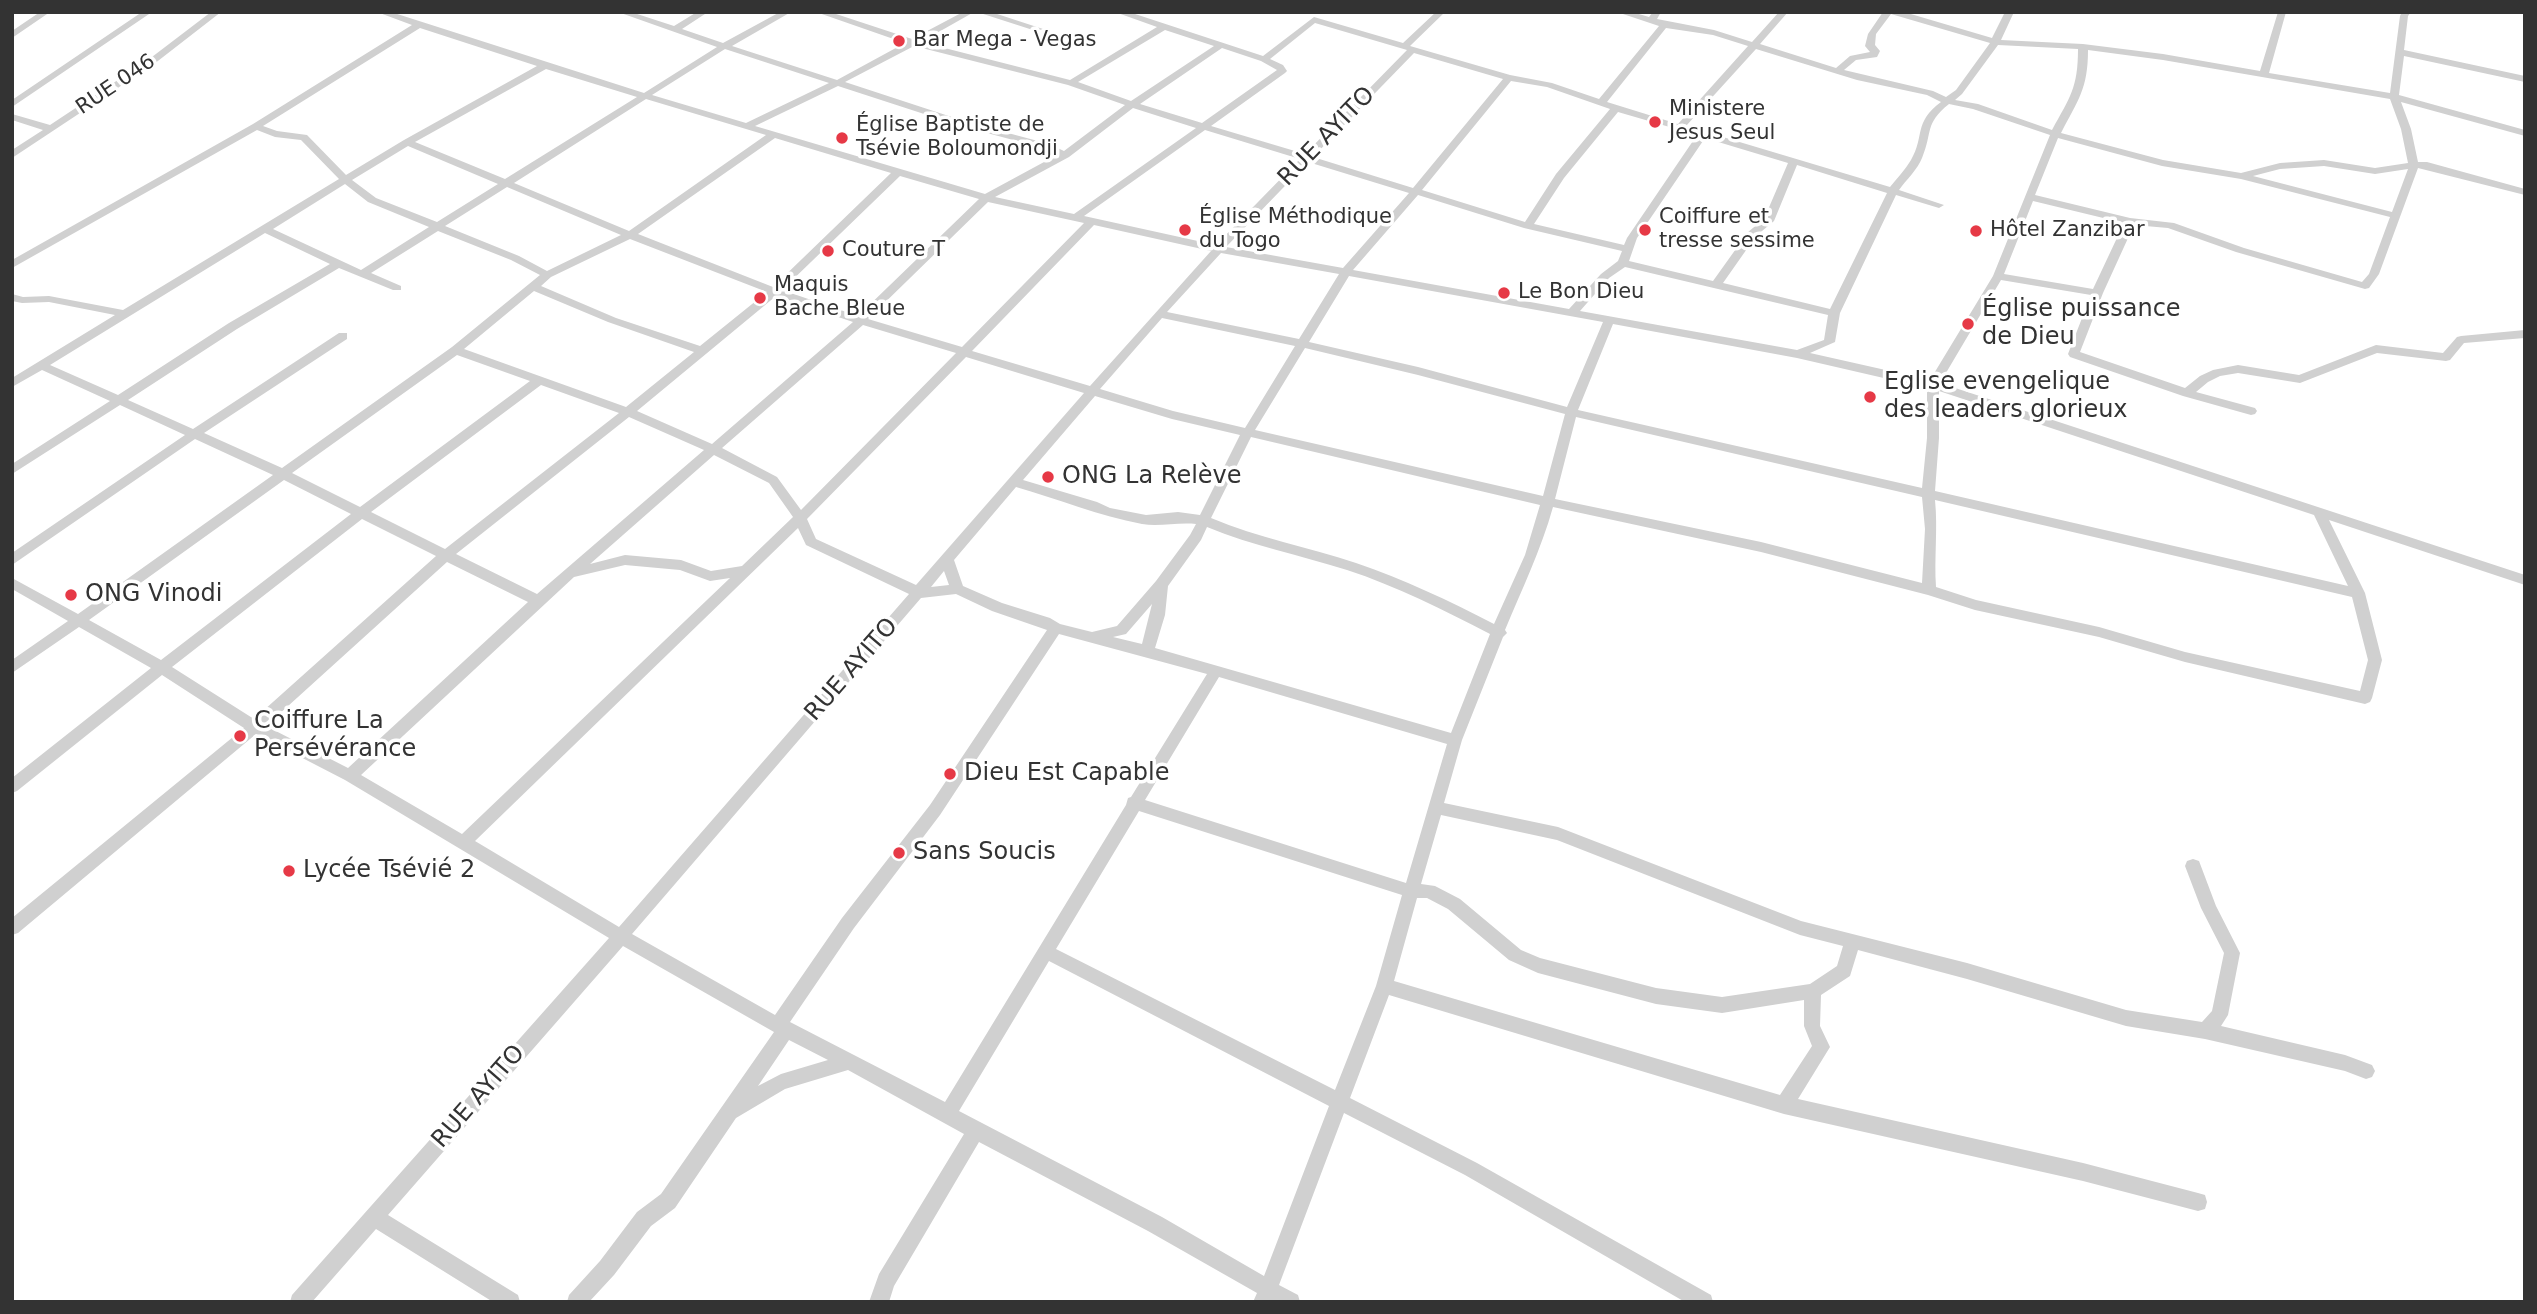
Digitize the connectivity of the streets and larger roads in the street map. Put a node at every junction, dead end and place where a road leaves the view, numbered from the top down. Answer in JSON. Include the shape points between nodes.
{"nodes":[{"id":1,"x":46,"y":12,"type":"edge"},
{"id":2,"x":148,"y":12,"type":"edge"},
{"id":3,"x":217,"y":12,"type":"edge"},
{"id":4,"x":381,"y":12,"type":"edge"},
{"id":5,"x":412,"y":12,"type":"edge"},
{"id":6,"x":622,"y":12,"type":"edge"},
{"id":7,"x":704,"y":12,"type":"edge"},
{"id":8,"x":787,"y":12,"type":"edge"},
{"id":9,"x":820,"y":12,"type":"edge"},
{"id":10,"x":970,"y":12,"type":"edge"},
{"id":11,"x":981,"y":12,"type":"edge"},
{"id":12,"x":1119,"y":12,"type":"edge"},
{"id":13,"x":1441,"y":12,"type":"edge"},
{"id":14,"x":1621,"y":12,"type":"edge"},
{"id":15,"x":1784,"y":12,"type":"edge"},
{"id":16,"x":1888,"y":12,"type":"edge"},
{"id":17,"x":1894,"y":12,"type":"edge"},
{"id":18,"x":2010,"y":12,"type":"edge"},
{"id":19,"x":2282,"y":12,"type":"edge"},
{"id":20,"x":2407,"y":12,"type":"edge"},
{"id":21,"x":1654,"y":16,"type":"edge"},
{"id":22,"x":401,"y":18,"type":"junction"},
{"id":23,"x":420,"y":24,"type":"junction"},
{"id":24,"x":1664,"y":25,"type":"junction"},
{"id":25,"x":1163,"y":27,"type":"junction"},
{"id":26,"x":1039,"y":29,"type":"dead end"},
{"id":27,"x":674,"y":30,"type":"junction"},
{"id":28,"x":12,"y":35,"type":"edge"},
{"id":29,"x":1995,"y":42,"type":"junction"},
{"id":30,"x":915,"y":43,"type":"junction"},
{"id":31,"x":724,"y":46,"type":"junction"},
{"id":32,"x":1219,"y":46,"type":"junction"},
{"id":33,"x":1753,"y":46,"type":"junction"},
{"id":34,"x":1410,"y":47,"type":"junction"},
{"id":35,"x":2083,"y":47,"type":"junction"},
{"id":36,"x":2400,"y":52,"type":"junction"},
{"id":37,"x":1264,"y":59,"type":"junction"},
{"id":38,"x":544,"y":66,"type":"junction"},
{"id":39,"x":1838,"y":71,"type":"junction"},
{"id":40,"x":2264,"y":74,"type":"junction"},
{"id":41,"x":1509,"y":78,"type":"junction"},
{"id":42,"x":2525,"y":79,"type":"edge"},
{"id":43,"x":839,"y":82,"type":"junction"},
{"id":44,"x":1071,"y":83,"type":"junction"},
{"id":45,"x":645,"y":96,"type":"junction"},
{"id":46,"x":2394,"y":97,"type":"junction"},
{"id":47,"x":1947,"y":101,"type":"junction"},
{"id":48,"x":1602,"y":102,"type":"junction"},
{"id":49,"x":12,"y":104,"type":"edge"},
{"id":50,"x":1133,"y":105,"type":"junction"},
{"id":51,"x":1616,"y":107,"type":"junction"},
{"id":52,"x":12,"y":117,"type":"edge"},
{"id":53,"x":2525,"y":120,"type":"edge"},
{"id":54,"x":256,"y":126,"type":"junction"},
{"id":55,"x":1681,"y":126,"type":"junction"},
{"id":56,"x":746,"y":127,"type":"junction"},
{"id":57,"x":1206,"y":128,"type":"junction"},
{"id":58,"x":51,"y":129,"type":"junction"},
{"id":59,"x":2524,"y":132,"type":"edge"},
{"id":60,"x":1703,"y":133,"type":"junction"},
{"id":61,"x":2054,"y":134,"type":"junction"},
{"id":62,"x":774,"y":135,"type":"junction"},
{"id":63,"x":407,"y":142,"type":"junction"},
{"id":64,"x":12,"y":155,"type":"edge"},
{"id":65,"x":1065,"y":155,"type":"junction"},
{"id":66,"x":1306,"y":159,"type":"junction"},
{"id":67,"x":1794,"y":160,"type":"junction"},
{"id":68,"x":2414,"y":166,"type":"junction"},
{"id":69,"x":898,"y":172,"type":"junction"},
{"id":70,"x":2241,"y":176,"type":"junction"},
{"id":71,"x":345,"y":180,"type":"junction"},
{"id":72,"x":507,"y":184,"type":"junction"},
{"id":73,"x":1893,"y":190,"type":"junction"},
{"id":74,"x":1415,"y":191,"type":"junction"},
{"id":75,"x":2525,"y":192,"type":"edge"},
{"id":76,"x":2029,"y":197,"type":"junction"},
{"id":77,"x":986,"y":198,"type":"junction"},
{"id":78,"x":1939,"y":205,"type":"dead end"},
{"id":79,"x":2393,"y":215,"type":"junction"},
{"id":80,"x":1074,"y":219,"type":"junction"},
{"id":81,"x":2130,"y":221,"type":"junction"},
{"id":82,"x":1091,"y":222,"type":"junction"},
{"id":83,"x":1528,"y":226,"type":"junction"},
{"id":84,"x":436,"y":227,"type":"junction"},
{"id":85,"x":265,"y":229,"type":"junction"},
{"id":86,"x":630,"y":235,"type":"junction"},
{"id":87,"x":1218,"y":248,"type":"junction"},
{"id":88,"x":1627,"y":249,"type":"junction"},
{"id":89,"x":1623,"y":263,"type":"junction"},
{"id":90,"x":338,"y":264,"type":"junction"},
{"id":91,"x":12,"y":265,"type":"edge"},
{"id":92,"x":1347,"y":271,"type":"junction"},
{"id":93,"x":362,"y":274,"type":"junction"},
{"id":94,"x":547,"y":275,"type":"junction"},
{"id":95,"x":1998,"y":276,"type":"junction"},
{"id":96,"x":1717,"y":284,"type":"junction"},
{"id":97,"x":534,"y":287,"type":"junction"},
{"id":98,"x":397,"y":288,"type":"dead end"},
{"id":99,"x":775,"y":291,"type":"junction"},
{"id":100,"x":2097,"y":293,"type":"junction"},
{"id":101,"x":12,"y":297,"type":"edge"},
{"id":102,"x":1572,"y":313,"type":"junction"},
{"id":103,"x":1834,"y":313,"type":"junction"},
{"id":104,"x":126,"y":314,"type":"junction"},
{"id":105,"x":1159,"y":314,"type":"junction"},
{"id":106,"x":861,"y":321,"type":"junction"},
{"id":107,"x":1609,"y":321,"type":"junction"},
{"id":108,"x":2525,"y":334,"type":"edge"},
{"id":109,"x":343,"y":337,"type":"dead end"},
{"id":110,"x":1303,"y":342,"type":"junction"},
{"id":111,"x":456,"y":350,"type":"junction"},
{"id":112,"x":702,"y":351,"type":"junction"},
{"id":113,"x":967,"y":352,"type":"junction"},
{"id":114,"x":1797,"y":355,"type":"junction"},
{"id":115,"x":41,"y":365,"type":"junction"},
{"id":116,"x":539,"y":380,"type":"junction"},
{"id":117,"x":12,"y":383,"type":"edge"},
{"id":118,"x":1933,"y":386,"type":"junction"},
{"id":119,"x":1091,"y":392,"type":"junction"},
{"id":120,"x":2187,"y":393,"type":"junction"},
{"id":121,"x":117,"y":400,"type":"junction"},
{"id":122,"x":2251,"y":411,"type":"dead end"},
{"id":123,"x":628,"y":412,"type":"junction"},
{"id":124,"x":1571,"y":412,"type":"junction"},
{"id":125,"x":1249,"y":433,"type":"junction"},
{"id":126,"x":194,"y":434,"type":"junction"},
{"id":127,"x":713,"y":449,"type":"junction"},
{"id":128,"x":12,"y":470,"type":"edge"},
{"id":129,"x":283,"y":474,"type":"junction"},
{"id":130,"x":1014,"y":482,"type":"junction"},
{"id":131,"x":1928,"y":493,"type":"junction"},
{"id":132,"x":1549,"y":502,"type":"junction"},
{"id":133,"x":360,"y":513,"type":"junction"},
{"id":134,"x":2319,"y":513,"type":"junction"},
{"id":135,"x":801,"y":519,"type":"junction"},
{"id":136,"x":1203,"y":520,"type":"junction"},
{"id":137,"x":445,"y":556,"type":"junction"},
{"id":138,"x":12,"y":560,"type":"edge"},
{"id":139,"x":947,"y":560,"type":"junction"},
{"id":140,"x":747,"y":570,"type":"junction"},
{"id":141,"x":569,"y":573,"type":"junction"},
{"id":142,"x":2525,"y":580,"type":"edge"},
{"id":143,"x":12,"y":583,"type":"edge"},
{"id":144,"x":1161,"y":585,"type":"junction"},
{"id":145,"x":957,"y":589,"type":"junction"},
{"id":146,"x":1929,"y":590,"type":"junction"},
{"id":147,"x":920,"y":593,"type":"junction"},
{"id":148,"x":2358,"y":593,"type":"junction"},
{"id":149,"x":538,"y":601,"type":"junction"},
{"id":150,"x":80,"y":621,"type":"junction"},
{"id":151,"x":1056,"y":628,"type":"junction"},
{"id":152,"x":1500,"y":633,"type":"junction"},
{"id":153,"x":1091,"y":637,"type":"junction"},
{"id":154,"x":1146,"y":651,"type":"junction"},
{"id":155,"x":161,"y":667,"type":"junction"},
{"id":156,"x":12,"y":668,"type":"edge"},
{"id":157,"x":1215,"y":672,"type":"junction"},
{"id":158,"x":256,"y":727,"type":"junction"},
{"id":159,"x":1455,"y":740,"type":"junction"},
{"id":160,"x":350,"y":776,"type":"junction"},
{"id":161,"x":12,"y":787,"type":"edge"},
{"id":162,"x":1133,"y":803,"type":"junction"},
{"id":163,"x":1436,"y":808,"type":"junction"},
{"id":164,"x":464,"y":842,"type":"junction"},
{"id":165,"x":2193,"y":866,"type":"dead end"},
{"id":166,"x":1410,"y":891,"type":"junction"},
{"id":167,"x":13,"y":927,"type":"edge"},
{"id":168,"x":620,"y":937,"type":"junction"},
{"id":169,"x":1852,"y":942,"type":"junction"},
{"id":170,"x":1045,"y":951,"type":"junction"},
{"id":171,"x":1384,"y":986,"type":"junction"},
{"id":172,"x":1813,"y":991,"type":"junction"},
{"id":173,"x":782,"y":1027,"type":"junction"},
{"id":174,"x":2205,"y":1031,"type":"junction"},
{"id":175,"x":849,"y":1062,"type":"junction"},
{"id":176,"x":2366,"y":1071,"type":"dead end"},
{"id":177,"x":1339,"y":1100,"type":"junction"},
{"id":178,"x":1784,"y":1105,"type":"junction"},
{"id":179,"x":730,"y":1112,"type":"junction"},
{"id":180,"x":948,"y":1113,"type":"junction"},
{"id":181,"x":976,"y":1130,"type":"junction"},
{"id":182,"x":2198,"y":1202,"type":"dead end"},
{"id":183,"x":374,"y":1217,"type":"junction"},
{"id":184,"x":1265,"y":1295,"type":"edge"},
{"id":185,"x":299,"y":1302,"type":"edge"},
{"id":186,"x":511,"y":1302,"type":"edge"},
{"id":187,"x":576,"y":1302,"type":"edge"},
{"id":188,"x":879,"y":1302,"type":"edge"},
{"id":189,"x":1292,"y":1302,"type":"edge"},
{"id":190,"x":1704,"y":1302,"type":"edge"}],
"edges":[{"from":1,"to":28,"type":"street"},
{"from":2,"to":49,"type":"street"},
{"from":3,"to":58,"type":"street","name":"RUE 046","number":"Rue 046"},
{"from":4,"to":22,"type":"street"},
{"from":5,"to":22,"type":"street"},
{"from":6,"to":27,"type":"street"},
{"from":7,"to":27,"type":"street"},
{"from":8,"to":31,"type":"street"},
{"from":9,"to":30,"type":"street"},
{"from":10,"to":30,"type":"street"},
{"from":11,"to":26,"type":"street"},
{"from":12,"to":25,"type":"street"},
{"from":13,"to":34,"type":"street","name":"RUE AYITO"},
{"from":14,"to":21,"type":"street"},
{"from":15,"to":33,"type":"street"},
{"from":16,"to":39,"type":"street","via":[[1872,34],[1874,55],[1858,55]]},
{"from":17,"to":29,"type":"street"},
{"from":18,"to":29,"type":"street"},
{"from":19,"to":40,"type":"street"},
{"from":20,"to":36,"type":"street"},
{"from":21,"to":24,"type":"street"},
{"from":22,"to":23,"type":"street"},
{"from":23,"to":38,"type":"street"},
{"from":23,"to":54,"type":"street"},
{"from":24,"to":33,"type":"street","via":[[1714,33]]},
{"from":24,"to":48,"type":"street"},
{"from":25,"to":32,"type":"street"},
{"from":25,"to":44,"type":"street"},
{"from":27,"to":31,"type":"street"},
{"from":29,"to":35,"type":"street"},
{"from":29,"to":47,"type":"street","via":[[1959,92]]},
{"from":30,"to":43,"type":"street"},
{"from":30,"to":44,"type":"street"},
{"from":31,"to":43,"type":"street"},
{"from":31,"to":45,"type":"street"},
{"from":32,"to":37,"type":"street"},
{"from":32,"to":50,"type":"street"},
{"from":33,"to":39,"type":"street"},
{"from":33,"to":55,"type":"street"},
{"from":34,"to":37,"type":"street","via":[[1314,20]]},
{"from":34,"to":41,"type":"street"},
{"from":34,"to":66,"type":"street","name":"RUE AYITO"},
{"from":35,"to":40,"type":"street"},
{"from":35,"to":61,"type":"street","via":[[2083,76]]},
{"from":36,"to":42,"type":"street"},
{"from":36,"to":46,"type":"street"},
{"from":37,"to":57,"type":"street","via":[[1282,71]]},
{"from":38,"to":45,"type":"street"},
{"from":38,"to":63,"type":"street"},
{"from":39,"to":47,"type":"street"},
{"from":40,"to":46,"type":"street"},
{"from":41,"to":48,"type":"street"},
{"from":41,"to":74,"type":"street"},
{"from":43,"to":56,"type":"street"},
{"from":43,"to":65,"type":"street"},
{"from":44,"to":50,"type":"street"},
{"from":45,"to":56,"type":"street"},
{"from":45,"to":72,"type":"street"},
{"from":46,"to":59,"type":"street"},
{"from":46,"to":68,"type":"street"},
{"from":47,"to":61,"type":"street"},
{"from":47,"to":73,"type":"street","via":[[1932,113],[1917,159]]},
{"from":48,"to":51,"type":"street"},
{"from":50,"to":57,"type":"street"},
{"from":50,"to":65,"type":"street"},
{"from":51,"to":55,"type":"street"},
{"from":51,"to":83,"type":"street","via":[[1560,176]]},
{"from":52,"to":58,"type":"street"},
{"from":53,"to":59,"type":"street"},
{"from":54,"to":71,"type":"street","via":[[303,137]]},
{"from":54,"to":91,"type":"street"},
{"from":55,"to":60,"type":"street"},
{"from":56,"to":62,"type":"street"},
{"from":57,"to":66,"type":"street"},
{"from":57,"to":80,"type":"street"},
{"from":58,"to":64,"type":"street","name":"RUE 046","number":"Rue 046"},
{"from":60,"to":67,"type":"street"},
{"from":60,"to":88,"type":"street"},
{"from":61,"to":70,"type":"street","via":[[2162,163]]},
{"from":61,"to":76,"type":"street"},
{"from":62,"to":69,"type":"street"},
{"from":62,"to":86,"type":"street"},
{"from":63,"to":71,"type":"street"},
{"from":63,"to":72,"type":"street"},
{"from":65,"to":77,"type":"street"},
{"from":66,"to":74,"type":"street"},
{"from":66,"to":87,"type":"street","name":"RUE AYITO"},
{"from":67,"to":73,"type":"street"},
{"from":67,"to":96,"type":"street","via":[[1769,221],[1752,234]]},
{"from":68,"to":70,"type":"street","via":[[2375,171],[2324,163],[2280,166]]},
{"from":68,"to":75,"type":"street","via":[[2423,164]]},
{"from":68,"to":79,"type":"street"},
{"from":69,"to":77,"type":"street"},
{"from":69,"to":99,"type":"street"},
{"from":70,"to":79,"type":"street"},
{"from":71,"to":84,"type":"street","via":[[372,200]]},
{"from":71,"to":85,"type":"street"},
{"from":72,"to":84,"type":"street"},
{"from":72,"to":86,"type":"street"},
{"from":73,"to":78,"type":"street"},
{"from":73,"to":103,"type":"street"},
{"from":74,"to":83,"type":"street"},
{"from":74,"to":92,"type":"street"},
{"from":76,"to":81,"type":"street"},
{"from":76,"to":95,"type":"street"},
{"from":77,"to":80,"type":"street"},
{"from":77,"to":106,"type":"street"},
{"from":79,"to":81,"type":"street","via":[[2374,274],[2365,286],[2170,225]]},
{"from":80,"to":82,"type":"street"},
{"from":81,"to":100,"type":"street"},
{"from":82,"to":87,"type":"street"},
{"from":82,"to":113,"type":"street"},
{"from":83,"to":88,"type":"street"},
{"from":84,"to":93,"type":"street"},
{"from":84,"to":94,"type":"street"},
{"from":85,"to":90,"type":"street"},
{"from":85,"to":104,"type":"street"},
{"from":86,"to":94,"type":"street"},
{"from":86,"to":99,"type":"street"},
{"from":87,"to":92,"type":"street"},
{"from":87,"to":105,"type":"street","name":"RUE AYITO"},
{"from":88,"to":89,"type":"street"},
{"from":89,"to":96,"type":"street"},
{"from":89,"to":102,"type":"street"},
{"from":90,"to":93,"type":"street"},
{"from":90,"to":121,"type":"street"},
{"from":92,"to":102,"type":"street"},
{"from":92,"to":110,"type":"street"},
{"from":93,"to":98,"type":"street"},
{"from":94,"to":97,"type":"street"},
{"from":95,"to":100,"type":"street"},
{"from":95,"to":118,"type":"street"},
{"from":96,"to":103,"type":"street"},
{"from":97,"to":111,"type":"street"},
{"from":97,"to":112,"type":"street"},
{"from":99,"to":106,"type":"street"},
{"from":99,"to":112,"type":"street"},
{"from":100,"to":120,"type":"street","via":[[2074,354]]},
{"from":101,"to":104,"type":"street"},
{"from":102,"to":107,"type":"street"},
{"from":103,"to":114,"type":"street","via":[[1829,342]]},
{"from":104,"to":115,"type":"street"},
{"from":105,"to":110,"type":"street"},
{"from":105,"to":119,"type":"street","name":"RUE AYITO"},
{"from":106,"to":113,"type":"street"},
{"from":106,"to":127,"type":"street"},
{"from":107,"to":114,"type":"street"},
{"from":107,"to":124,"type":"street"},
{"from":108,"to":120,"type":"street","via":[[2461,340],[2446,357],[2376,349],[2300,379],[2238,369],[2204,379]]},
{"from":109,"to":126,"type":"street"},
{"from":110,"to":124,"type":"street"},
{"from":110,"to":125,"type":"street"},
{"from":111,"to":116,"type":"street"},
{"from":111,"to":129,"type":"street"},
{"from":112,"to":123,"type":"street"},
{"from":113,"to":119,"type":"street"},
{"from":113,"to":135,"type":"street"},
{"from":114,"to":118,"type":"street"},
{"from":115,"to":117,"type":"street"},
{"from":115,"to":121,"type":"street"},
{"from":116,"to":123,"type":"street"},
{"from":116,"to":133,"type":"street"},
{"from":118,"to":131,"type":"street"},
{"from":118,"to":134,"type":"street"},
{"from":119,"to":125,"type":"street"},
{"from":119,"to":130,"type":"street","name":"RUE AYITO"},
{"from":120,"to":122,"type":"street"},
{"from":121,"to":126,"type":"street"},
{"from":121,"to":128,"type":"street"},
{"from":123,"to":127,"type":"street"},
{"from":123,"to":137,"type":"street"},
{"from":124,"to":131,"type":"street"},
{"from":124,"to":132,"type":"street"},
{"from":125,"to":132,"type":"street"},
{"from":125,"to":136,"type":"street"},
{"from":126,"to":129,"type":"street"},
{"from":126,"to":138,"type":"street"},
{"from":127,"to":135,"type":"street","via":[[773,480]]},
{"from":127,"to":141,"type":"street"},
{"from":129,"to":133,"type":"street"},
{"from":129,"to":150,"type":"street"},
{"from":130,"to":136,"type":"street","via":[[1146,520]]},
{"from":130,"to":139,"type":"street","name":"RUE AYITO"},
{"from":131,"to":146,"type":"street"},
{"from":131,"to":148,"type":"street"},
{"from":132,"to":146,"type":"street","via":[[1761,547]]},
{"from":132,"to":152,"type":"street"},
{"from":133,"to":137,"type":"street"},
{"from":133,"to":155,"type":"street"},
{"from":134,"to":142,"type":"street"},
{"from":134,"to":148,"type":"street"},
{"from":135,"to":140,"type":"street"},
{"from":135,"to":147,"type":"street","via":[[811,542]]},
{"from":136,"to":144,"type":"street"},
{"from":136,"to":152,"type":"street","via":[[1244,537],[1352,567]]},
{"from":137,"to":149,"type":"street"},
{"from":137,"to":158,"type":"street"},
{"from":139,"to":145,"type":"street"},
{"from":139,"to":147,"type":"street","name":"RUE AYITO"},
{"from":140,"to":141,"type":"street","via":[[710,576],[681,565],[625,560]]},
{"from":140,"to":164,"type":"street"},
{"from":141,"to":149,"type":"street"},
{"from":143,"to":150,"type":"street"},
{"from":144,"to":153,"type":"street","via":[[1121,630]]},
{"from":144,"to":154,"type":"street","via":[[1158,615]]},
{"from":145,"to":147,"type":"street"},
{"from":145,"to":151,"type":"street"},
{"from":146,"to":148,"type":"street","via":[[2365,698],[2375,660]]},
{"from":147,"to":168,"type":"street","name":"RUE AYITO"},
{"from":149,"to":160,"type":"street"},
{"from":150,"to":155,"type":"street"},
{"from":150,"to":156,"type":"street"},
{"from":151,"to":153,"type":"street"},
{"from":151,"to":173,"type":"street","via":[[935,810],[848,923]]},
{"from":152,"to":159,"type":"street"},
{"from":153,"to":154,"type":"street"},
{"from":154,"to":157,"type":"street"},
{"from":155,"to":158,"type":"street"},
{"from":155,"to":161,"type":"street"},
{"from":157,"to":159,"type":"street"},
{"from":157,"to":162,"type":"street"},
{"from":158,"to":160,"type":"street"},
{"from":158,"to":167,"type":"street"},
{"from":159,"to":163,"type":"street"},
{"from":160,"to":164,"type":"street"},
{"from":162,"to":166,"type":"street"},
{"from":162,"to":170,"type":"street"},
{"from":163,"to":166,"type":"street"},
{"from":163,"to":169,"type":"street","via":[[1558,834],[1800,929]]},
{"from":164,"to":168,"type":"street"},
{"from":165,"to":174,"type":"street","via":[[2232,953],[2220,1015]]},
{"from":166,"to":171,"type":"street"},
{"from":166,"to":172,"type":"street","via":[[1429,891],[1454,904],[1515,955],[1538,965],[1656,996],[1722,1005]]},
{"from":168,"to":173,"type":"street"},
{"from":168,"to":183,"type":"street","name":"RUE AYITO"},
{"from":169,"to":172,"type":"street","via":[[1844,971]]},
{"from":169,"to":174,"type":"street","via":[[2126,1018]]},
{"from":170,"to":177,"type":"street"},
{"from":170,"to":180,"type":"street"},
{"from":171,"to":177,"type":"street"},
{"from":171,"to":178,"type":"street"},
{"from":172,"to":178,"type":"street","via":[[1812,1026],[1821,1047]]},
{"from":173,"to":175,"type":"street"},
{"from":173,"to":179,"type":"street"},
{"from":174,"to":176,"type":"street"},
{"from":175,"to":179,"type":"street","via":[[781,1082]]},
{"from":175,"to":180,"type":"street"},
{"from":177,"to":184,"type":"street"},
{"from":177,"to":190,"type":"street","via":[[1471,1169]]},
{"from":178,"to":182,"type":"street"},
{"from":179,"to":187,"type":"street","via":[[668,1201],[644,1219]]},
{"from":180,"to":181,"type":"street"},
{"from":181,"to":184,"type":"street","via":[[1155,1224]]},
{"from":181,"to":188,"type":"street","via":[[886,1281]]},
{"from":183,"to":185,"type":"street","name":"RUE AYITO"},
{"from":183,"to":186,"type":"street"},
{"from":184,"to":189,"type":"street"}]}
